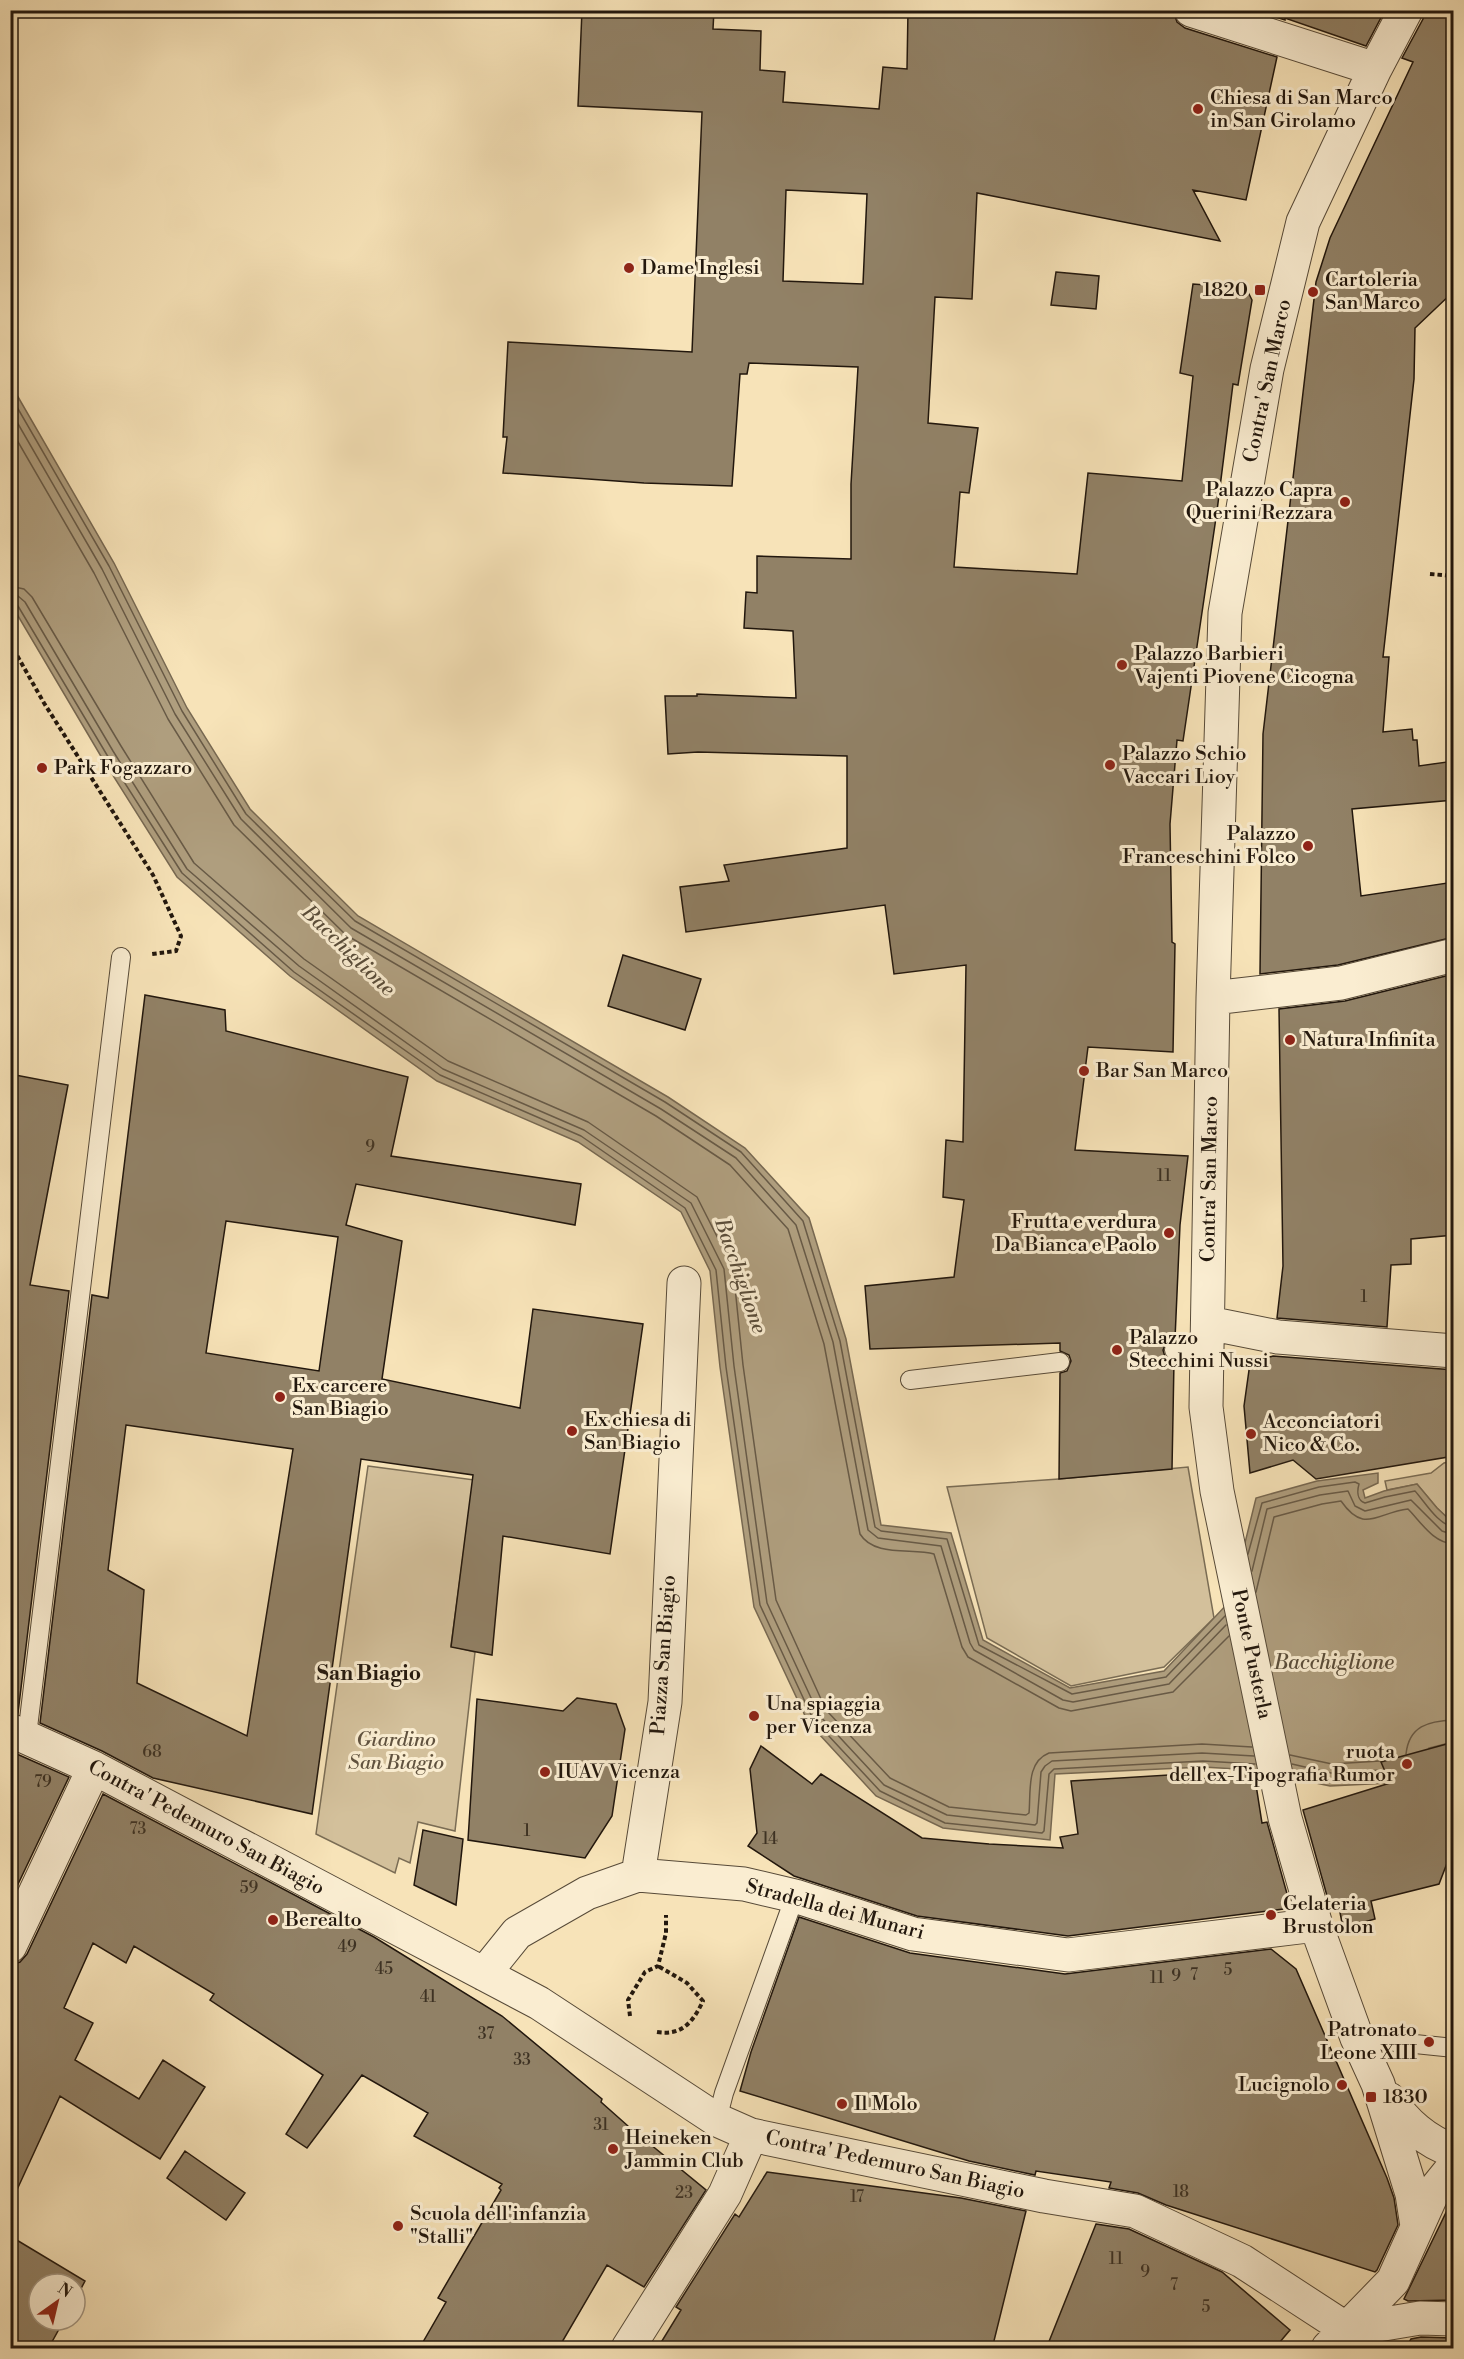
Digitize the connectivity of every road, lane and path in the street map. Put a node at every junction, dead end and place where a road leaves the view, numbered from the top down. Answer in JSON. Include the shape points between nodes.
{"nodes":[{"id":1,"x":1191,"y":10,"type":"edge"},
{"id":2,"x":1406,"y":10,"type":"edge"},
{"id":3,"x":1375,"y":69,"type":"junction"},
{"id":4,"x":1430,"y":574,"type":"dead end"},
{"id":5,"x":1454,"y":576,"type":"edge"},
{"id":6,"x":10,"y":643,"type":"edge"},
{"id":7,"x":1454,"y":955,"type":"edge"},
{"id":8,"x":122,"y":957,"type":"joint"},
{"id":9,"x":1213,"y":998,"type":"junction"},
{"id":10,"x":684,"y":1283,"type":"dead end"},
{"id":11,"x":1208,"y":1336,"type":"junction"},
{"id":12,"x":1174,"y":1350,"type":"dead end"},
{"id":13,"x":1454,"y":1351,"type":"edge"},
{"id":14,"x":1060,"y":1362,"type":"dead end"},
{"id":15,"x":910,"y":1380,"type":"dead end"},
{"id":16,"x":1217,"y":1491,"type":"joint"},
{"id":17,"x":19,"y":1733,"type":"edge"},
{"id":18,"x":94,"y":1768,"type":"junction"},
{"id":19,"x":652,"y":1876,"type":"junction"},
{"id":20,"x":795,"y":1896,"type":"junction"},
{"id":21,"x":1316,"y":1925,"type":"junction"},
{"id":22,"x":10,"y":1946,"type":"edge"},
{"id":23,"x":658,"y":1966,"type":"junction"},
{"id":24,"x":484,"y":1974,"type":"junction"},
{"id":25,"x":651,"y":2031,"type":"dead end"},
{"id":26,"x":1358,"y":2038,"type":"junction"},
{"id":27,"x":1454,"y":2048,"type":"edge"},
{"id":28,"x":637,"y":2067,"type":"junction"},
{"id":29,"x":1378,"y":2084,"type":"junction"},
{"id":30,"x":717,"y":2120,"type":"junction"},
{"id":31,"x":751,"y":2135,"type":"junction"},
{"id":32,"x":1454,"y":2151,"type":"edge"},
{"id":33,"x":1454,"y":2166,"type":"edge"},
{"id":34,"x":1417,"y":2226,"type":"junction"},
{"id":35,"x":1454,"y":2319,"type":"edge"},
{"id":36,"x":1346,"y":2342,"type":"edge"},
{"id":37,"x":628,"y":2349,"type":"edge"}],
"edges":[{"from":1,"to":3,"type":"street"},
{"from":2,"to":3,"type":"street","name":"Contra' San Marco"},
{"from":3,"to":9,"type":"street","name":"Contra' San Marco","via":[[1303,222],[1267,369],[1225,613]]},
{"from":4,"to":5,"type":"path"},
{"from":6,"to":8,"type":"path","via":[[153,875],[181,936],[176,951]]},
{"from":7,"to":9,"type":"street","via":[[1341,983]]},
{"from":8,"to":17,"type":"lane"},
{"from":9,"to":11,"type":"street","name":"Contra' San Marco"},
{"from":10,"to":19,"type":"street","name":"Piazza San Biagio","via":[[665,1702]]},
{"from":11,"to":12,"type":"lane"},
{"from":11,"to":13,"type":"street","via":[[1278,1337]]},
{"from":11,"to":16,"type":"street","name":"Contra' San Marco","via":[[1206,1407]]},
{"from":14,"to":15,"type":"lane"},
{"from":16,"to":21,"type":"street","name":"Ponte Pusterla","via":[[1285,1818]]},
{"from":17,"to":18,"type":"street","name":"Contra' Pedemuro San Biagio"},
{"from":18,"to":22,"type":"street"},
{"from":18,"to":24,"type":"street","name":"Contra' Pedemuro San Biagio"},
{"from":19,"to":20,"type":"street","name":"Stradella dei Munari","via":[[744,1884]]},
{"from":19,"to":23,"type":"path","via":[[666,1933]]},
{"from":19,"to":24,"type":"street","via":[[587,1893],[517,1933]]},
{"from":20,"to":21,"type":"street","name":"Stradella dei Munari","via":[[914,1934],[1068,1955]]},
{"from":20,"to":30,"type":"lane"},
{"from":21,"to":26,"type":"street","name":"Ponte Pusterla"},
{"from":23,"to":25,"type":"path","via":[[687,1983],[703,2001],[693,2021],[670,2034]]},
{"from":23,"to":28,"type":"path","via":[[645,1972],[628,2000]]},
{"from":24,"to":28,"type":"street","name":"Contra' Pedemuro San Biagio","via":[[539,2003]]},
{"from":26,"to":27,"type":"lane"},
{"from":26,"to":29,"type":"street","name":"Ponte Pusterla"},
{"from":28,"to":30,"type":"street","name":"Contra' Pedemuro San Biagio"},
{"from":29,"to":32,"type":"street","via":[[1402,2118],[1420,2134]]},
{"from":29,"to":34,"type":"street","via":[[1412,2194]]},
{"from":30,"to":31,"type":"street","name":"Contra' Pedemuro San Biagio"},
{"from":31,"to":36,"type":"street","name":"Contra' Pedemuro San Biagio","via":[[1135,2211],[1242,2261]]},
{"from":31,"to":37,"type":"street","via":[[725,2194]]},
{"from":33,"to":34,"type":"street","via":[[1433,2192]]},
{"from":34,"to":36,"type":"street","via":[[1393,2281]]},
{"from":35,"to":36,"type":"street","via":[[1420,2318]]}]}
